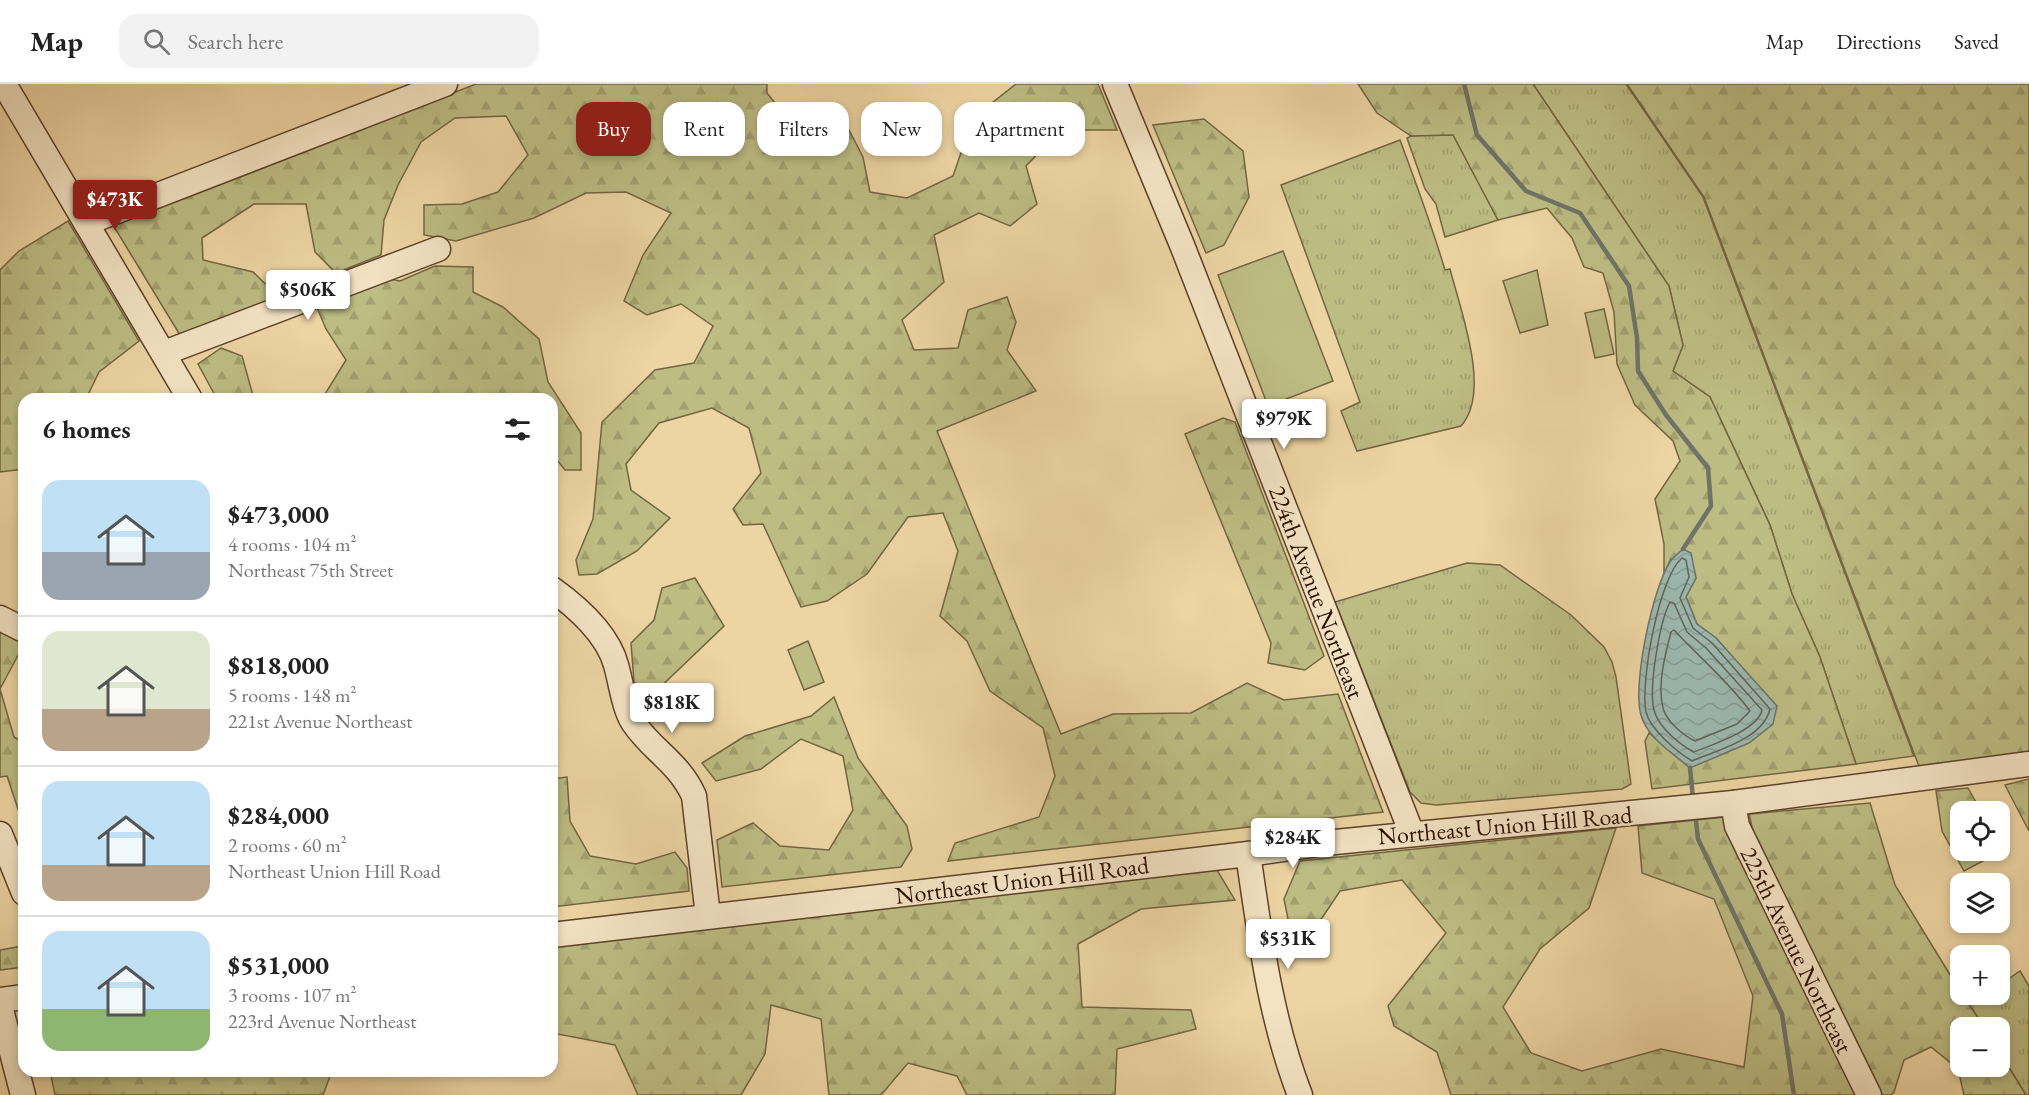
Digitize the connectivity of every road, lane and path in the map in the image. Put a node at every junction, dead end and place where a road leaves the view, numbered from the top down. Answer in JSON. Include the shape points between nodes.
{"nodes":[{"id":1,"x":4,"y":84,"type":"edge"},
{"id":2,"x":445,"y":84,"type":"edge"},
{"id":3,"x":1115,"y":84,"type":"edge"},
{"id":4,"x":86,"y":223,"type":"junction"},
{"id":5,"x":438,"y":249,"type":"dead end"},
{"id":6,"x":164,"y":354,"type":"junction"},
{"id":7,"x":187,"y":393,"type":"edge"},
{"id":8,"x":558,"y":594,"type":"edge"},
{"id":9,"x":0,"y":618,"type":"edge"},
{"id":10,"x":18,"y":627,"type":"edge"},
{"id":11,"x":2029,"y":764,"type":"edge"},
{"id":12,"x":1733,"y":802,"type":"junction"},
{"id":13,"x":0,"y":834,"type":"edge"},
{"id":14,"x":1412,"y":834,"type":"junction"},
{"id":15,"x":1248,"y":854,"type":"junction"},
{"id":16,"x":18,"y":878,"type":"edge"},
{"id":17,"x":708,"y":916,"type":"junction"},
{"id":18,"x":558,"y":934,"type":"edge"},
{"id":19,"x":18,"y":998,"type":"edge"},
{"id":20,"x":0,"y":1000,"type":"edge"},
{"id":21,"x":0,"y":1006,"type":"edge"},
{"id":22,"x":18,"y":1076,"type":"edge"},
{"id":23,"x":18,"y":1077,"type":"edge"},
{"id":24,"x":23,"y":1095,"type":"edge"},
{"id":25,"x":1300,"y":1095,"type":"edge"},
{"id":26,"x":1869,"y":1095,"type":"edge"}],
"edges":[{"from":1,"to":4,"type":"street"},
{"from":2,"to":4,"type":"street"},
{"from":3,"to":14,"type":"street","name":"224th Avenue Northeast","via":[[1182,245]]},
{"from":4,"to":6,"type":"street"},
{"from":5,"to":6,"type":"street"},
{"from":6,"to":7,"type":"street"},
{"from":8,"to":17,"type":"street","via":[[604,640],[615,662],[632,720],[675,765],[694,796]]},
{"from":9,"to":10,"type":"street"},
{"from":11,"to":12,"type":"street","name":"Northeast Union Hill Road"},
{"from":12,"to":14,"type":"street","name":"Northeast Union Hill Road"},
{"from":12,"to":26,"type":"street","name":"225th Avenue Northeast","via":[[1737,826]]},
{"from":13,"to":16,"type":"street"},
{"from":14,"to":15,"type":"street","name":"Northeast Union Hill Road"},
{"from":15,"to":17,"type":"street","name":"Northeast Union Hill Road"},
{"from":15,"to":25,"type":"street","via":[[1274,1010]]},
{"from":17,"to":18,"type":"street","name":"Northeast Union Hill Road"},
{"from":19,"to":20,"type":"street"},
{"from":21,"to":22,"type":"street"},
{"from":23,"to":24,"type":"street"}]}
